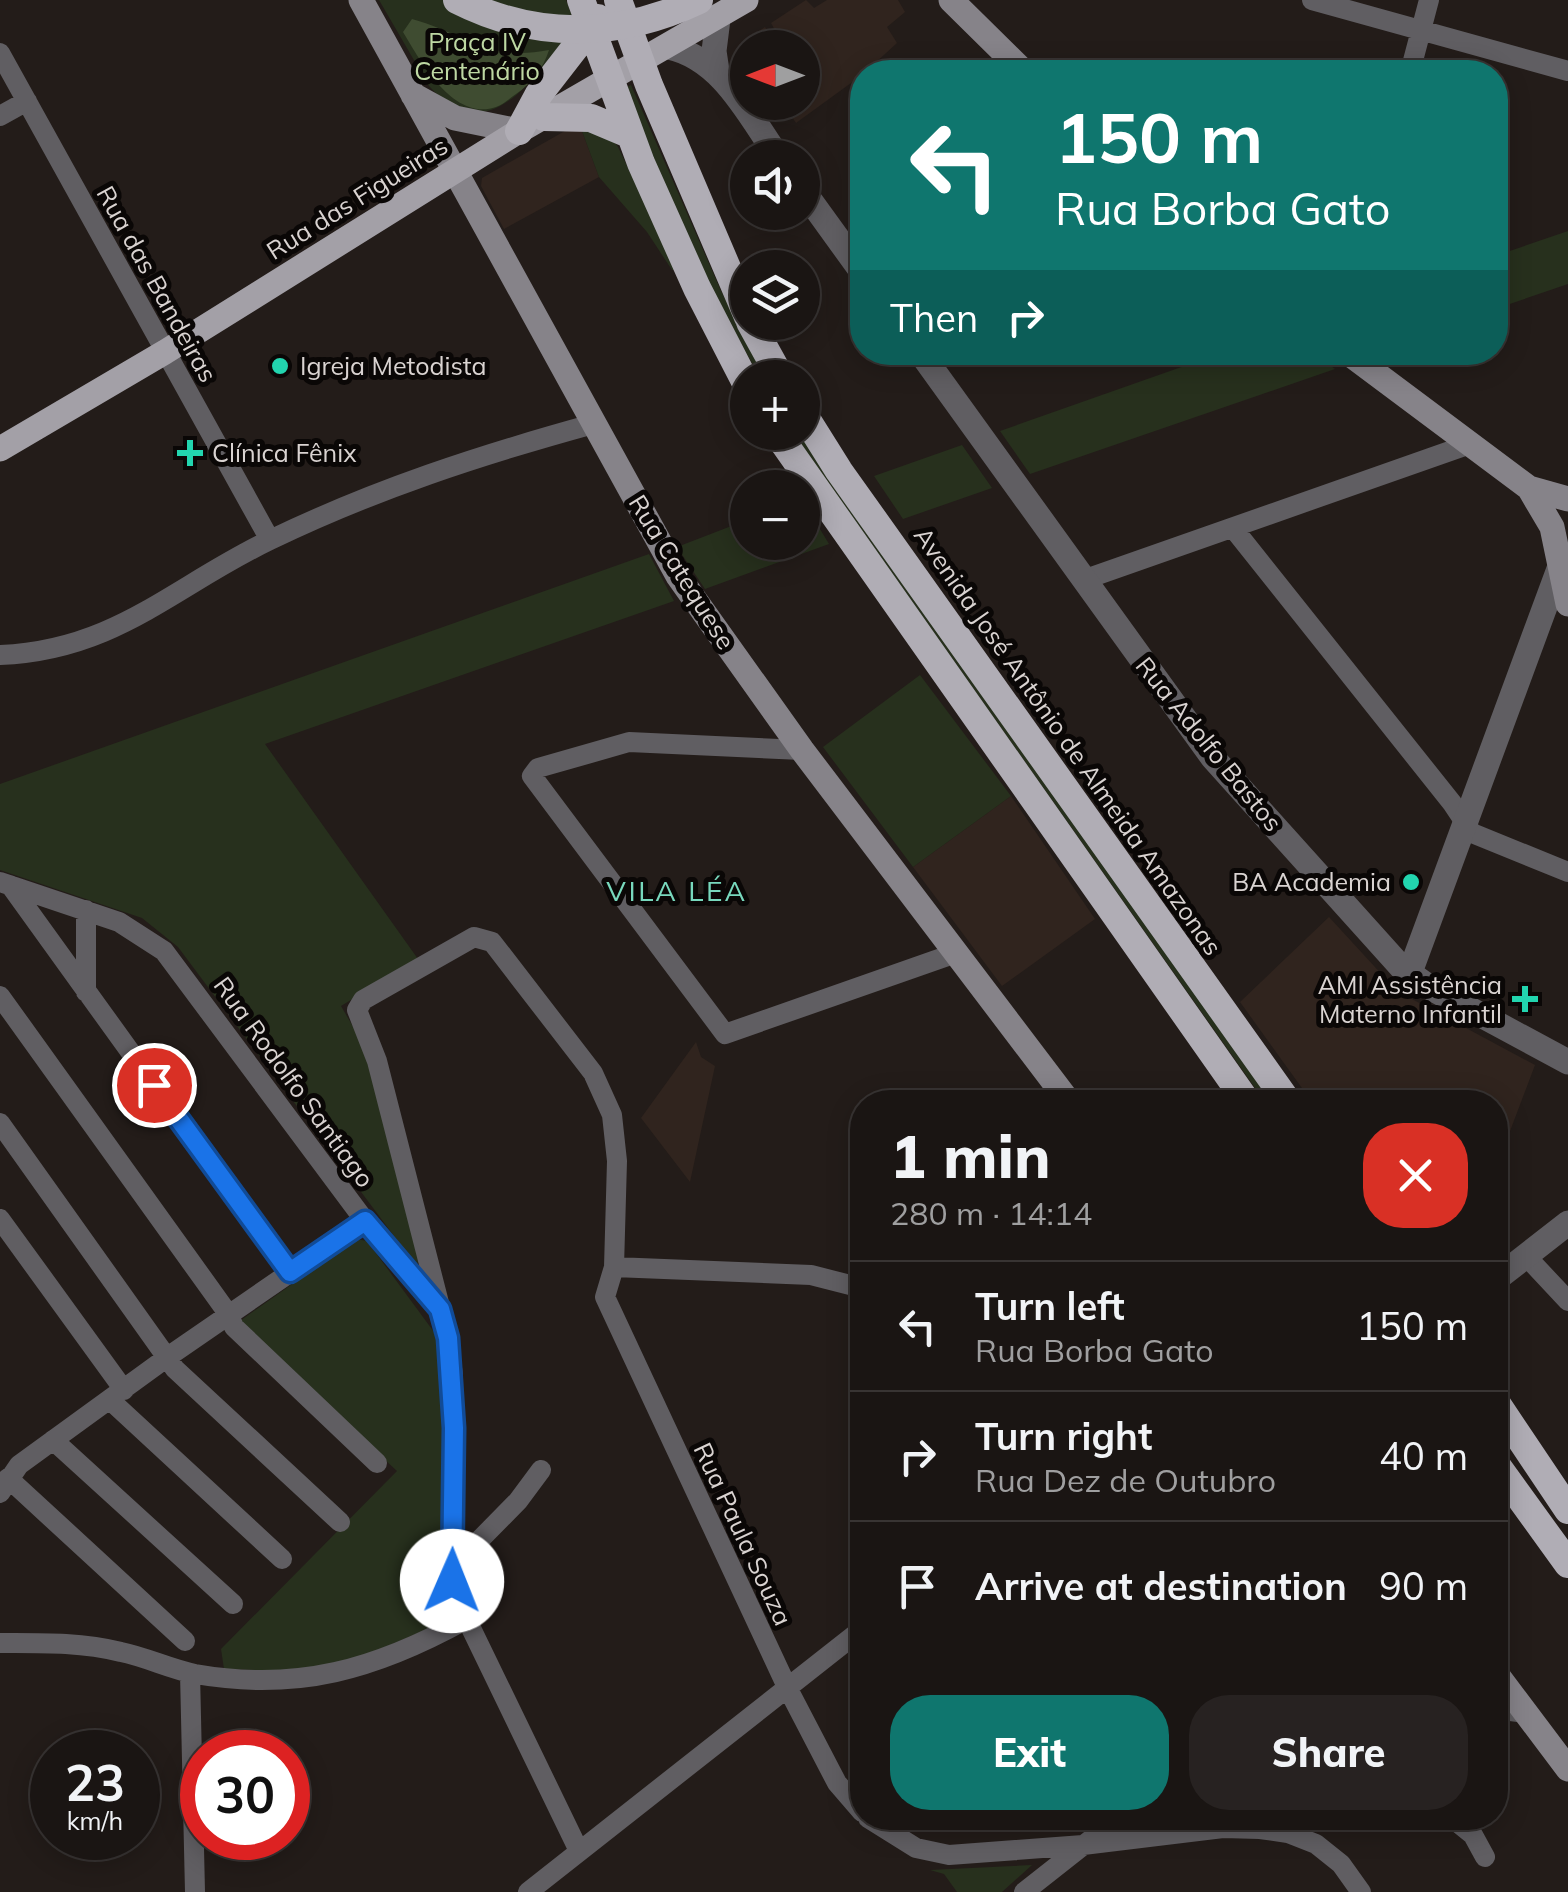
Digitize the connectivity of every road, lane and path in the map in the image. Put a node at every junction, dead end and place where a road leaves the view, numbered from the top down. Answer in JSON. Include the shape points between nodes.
{"nodes":[{"id":1,"x":360,"y":0,"type":"edge"},
{"id":2,"x":457,"y":0,"type":"edge"},
{"id":3,"x":581,"y":0,"type":"edge"},
{"id":4,"x":610,"y":0,"type":"edge"},
{"id":5,"x":618,"y":0,"type":"edge"},
{"id":6,"x":672,"y":0,"type":"edge"},
{"id":7,"x":746,"y":0,"type":"edge"},
{"id":8,"x":951,"y":0,"type":"edge"},
{"id":9,"x":1312,"y":0,"type":"edge"},
{"id":10,"x":1430,"y":0,"type":"edge"},
{"id":11,"x":708,"y":9,"type":"edge"},
{"id":12,"x":591,"y":28,"type":"junction"},
{"id":13,"x":1421,"y":30,"type":"junction"},
{"id":14,"x":669,"y":47,"type":"junction"},
{"id":15,"x":0,"y":53,"type":"edge"},
{"id":16,"x":1012,"y":60,"type":"edge"},
{"id":17,"x":1413,"y":60,"type":"edge"},
{"id":18,"x":640,"y":63,"type":"junction"},
{"id":19,"x":717,"y":71,"type":"junction"},
{"id":20,"x":1568,"y":71,"type":"edge"},
{"id":21,"x":609,"y":80,"type":"junction"},
{"id":22,"x":413,"y":95,"type":"junction"},
{"id":23,"x":27,"y":101,"type":"junction"},
{"id":24,"x":0,"y":116,"type":"edge"},
{"id":25,"x":544,"y":116,"type":"junction"},
{"id":26,"x":519,"y":131,"type":"junction"},
{"id":27,"x":629,"y":134,"type":"junction"},
{"id":28,"x":767,"y":140,"type":"edge"},
{"id":29,"x":455,"y":172,"type":"junction"},
{"id":30,"x":820,"y":214,"type":"edge"},
{"id":31,"x":850,"y":255,"type":"edge"},
{"id":32,"x":730,"y":279,"type":"edge"},
{"id":33,"x":166,"y":352,"type":"junction"},
{"id":34,"x":734,"y":360,"type":"edge"},
{"id":35,"x":929,"y":365,"type":"edge"},
{"id":36,"x":1364,"y":365,"type":"edge"},
{"id":37,"x":593,"y":424,"type":"junction"},
{"id":38,"x":820,"y":441,"type":"edge"},
{"id":39,"x":1470,"y":444,"type":"junction"},
{"id":40,"x":0,"y":448,"type":"edge"},
{"id":41,"x":789,"y":450,"type":"edge"},
{"id":42,"x":1529,"y":488,"type":"junction"},
{"id":43,"x":1568,"y":499,"type":"edge"},
{"id":44,"x":1233,"y":528,"type":"junction"},
{"id":45,"x":270,"y":540,"type":"junction"},
{"id":46,"x":1564,"y":555,"type":"edge"},
{"id":47,"x":1084,"y":580,"type":"junction"},
{"id":48,"x":1568,"y":604,"type":"edge"},
{"id":49,"x":0,"y":654,"type":"edge"},
{"id":50,"x":802,"y":750,"type":"junction"},
{"id":51,"x":1465,"y":824,"type":"junction"},
{"id":52,"x":1568,"y":872,"type":"edge"},
{"id":53,"x":5,"y":884,"type":"edge"},
{"id":54,"x":86,"y":910,"type":"junction"},
{"id":55,"x":956,"y":952,"type":"junction"},
{"id":56,"x":1409,"y":975,"type":"junction"},
{"id":57,"x":86,"y":992,"type":"junction"},
{"id":58,"x":0,"y":996,"type":"edge"},
{"id":59,"x":1568,"y":1062,"type":"edge"},
{"id":60,"x":1059,"y":1090,"type":"edge"},
{"id":61,"x":1239,"y":1090,"type":"edge"},
{"id":62,"x":1279,"y":1090,"type":"edge"},
{"id":63,"x":0,"y":1123,"type":"edge"},
{"id":64,"x":0,"y":1219,"type":"edge"},
{"id":65,"x":365,"y":1221,"type":"junction"},
{"id":66,"x":1568,"y":1223,"type":"edge"},
{"id":67,"x":1526,"y":1256,"type":"junction"},
{"id":68,"x":614,"y":1268,"type":"junction"},
{"id":69,"x":1508,"y":1270,"type":"edge"},
{"id":70,"x":290,"y":1272,"type":"junction"},
{"id":71,"x":850,"y":1285,"type":"edge"},
{"id":72,"x":1568,"y":1300,"type":"edge"},
{"id":73,"x":440,"y":1309,"type":"junction"},
{"id":74,"x":228,"y":1315,"type":"junction"},
{"id":75,"x":169,"y":1356,"type":"junction"},
{"id":76,"x":117,"y":1395,"type":"junction"},
{"id":77,"x":1508,"y":1420,"type":"edge"},
{"id":78,"x":54,"y":1440,"type":"junction"},
{"id":79,"x":377,"y":1463,"type":"dead end"},
{"id":80,"x":541,"y":1470,"type":"dead end"},
{"id":81,"x":1508,"y":1482,"type":"edge"},
{"id":82,"x":4,"y":1486,"type":"edge"},
{"id":83,"x":1568,"y":1510,"type":"edge"},
{"id":84,"x":340,"y":1522,"type":"dead end"},
{"id":85,"x":282,"y":1559,"type":"dead end"},
{"id":86,"x":1568,"y":1564,"type":"edge"},
{"id":87,"x":452,"y":1569,"type":"junction"},
{"id":88,"x":233,"y":1604,"type":"dead end"},
{"id":89,"x":465,"y":1620,"type":"junction"},
{"id":90,"x":850,"y":1638,"type":"edge"},
{"id":91,"x":185,"y":1641,"type":"dead end"},
{"id":92,"x":0,"y":1643,"type":"edge"},
{"id":93,"x":190,"y":1673,"type":"junction"},
{"id":94,"x":787,"y":1687,"type":"junction"},
{"id":95,"x":1508,"y":1689,"type":"edge"},
{"id":96,"x":1508,"y":1711,"type":"edge"},
{"id":97,"x":1526,"y":1713,"type":"junction"},
{"id":98,"x":1568,"y":1770,"type":"edge"},
{"id":99,"x":850,"y":1797,"type":"edge"},
{"id":100,"x":887,"y":1830,"type":"edge"},
{"id":101,"x":1103,"y":1830,"type":"edge"},
{"id":102,"x":1208,"y":1830,"type":"edge"},
{"id":103,"x":1250,"y":1830,"type":"edge"},
{"id":104,"x":1467,"y":1830,"type":"edge"},
{"id":105,"x":1084,"y":1845,"type":"junction"},
{"id":106,"x":579,"y":1851,"type":"junction"},
{"id":107,"x":1485,"y":1857,"type":"dead end"},
{"id":108,"x":195,"y":1892,"type":"edge"},
{"id":109,"x":528,"y":1892,"type":"edge"},
{"id":110,"x":1024,"y":1892,"type":"edge"},
{"id":111,"x":1361,"y":1892,"type":"edge"}],
"edges":[{"from":1,"to":22,"type":"main road","name":"Rua Catequese"},
{"from":2,"to":11,"type":"highway","bridge":true,"via":[[517,23],[576,30]]},
{"from":3,"to":12,"type":"highway"},
{"from":4,"to":12,"type":"highway"},
{"from":5,"to":18,"type":"highway"},
{"from":6,"to":11,"type":"main road","via":[[691,11]]},
{"from":7,"to":11,"type":"main road","name":"Rua das Figueiras"},
{"from":8,"to":16,"type":"main road"},
{"from":9,"to":13,"type":"street"},
{"from":10,"to":13,"type":"street"},
{"from":11,"to":14,"type":"main road","name":"Rua das Figueiras"},
{"from":11,"to":19,"type":"street"},
{"from":12,"to":21,"type":"highway"},
{"from":12,"to":26,"type":"highway"},
{"from":13,"to":17,"type":"street"},
{"from":13,"to":20,"type":"street"},
{"from":14,"to":18,"type":"main road","name":"Rua das Figueiras"},
{"from":14,"to":19,"type":"street"},
{"from":15,"to":23,"type":"street","name":"Rua das Bandeiras"},
{"from":18,"to":21,"type":"main road","name":"Rua das Figueiras"},
{"from":18,"to":32,"type":"highway"},
{"from":19,"to":28,"type":"street"},
{"from":21,"to":25,"type":"main road","name":"Rua das Figueiras"},
{"from":21,"to":27,"type":"highway"},
{"from":22,"to":26,"type":"main road","via":[[455,118]]},
{"from":22,"to":29,"type":"main road","name":"Rua Catequese"},
{"from":23,"to":24,"type":"street"},
{"from":23,"to":33,"type":"street","name":"Rua das Bandeiras"},
{"from":25,"to":26,"type":"main road","name":"Rua das Figueiras"},
{"from":25,"to":27,"type":"highway","via":[[591,118]]},
{"from":26,"to":29,"type":"main road","name":"Rua das Figueiras"},
{"from":27,"to":34,"type":"highway"},
{"from":29,"to":33,"type":"main road","name":"Rua das Figueiras"},
{"from":29,"to":37,"type":"main road","name":"Rua Catequese"},
{"from":30,"to":31,"type":"street"},
{"from":33,"to":40,"type":"main road","name":"Rua das Figueiras"},
{"from":33,"to":45,"type":"street","name":"Rua das Bandeiras"},
{"from":35,"to":47,"type":"street","name":"Rua Adolfo Bastos"},
{"from":36,"to":39,"type":"main road"},
{"from":37,"to":45,"type":"street","via":[[414,477]]},
{"from":37,"to":50,"type":"main road","name":"Rua Catequese","via":[[678,576]]},
{"from":38,"to":62,"type":"highway","name":"Avenida José Antônio de Almeida Amazonas"},
{"from":39,"to":42,"type":"main road"},
{"from":39,"to":44,"type":"street"},
{"from":41,"to":61,"type":"highway"},
{"from":42,"to":43,"type":"main road"},
{"from":42,"to":46,"type":"main road"},
{"from":44,"to":47,"type":"street"},
{"from":44,"to":51,"type":"street"},
{"from":45,"to":49,"type":"street","via":[[116,629],[56,649]]},
{"from":46,"to":48,"type":"main road"},
{"from":46,"to":51,"type":"street"},
{"from":47,"to":56,"type":"street","name":"Rua Adolfo Bastos","via":[[1213,758]]},
{"from":50,"to":55,"type":"main road","name":"Rua Catequese"},
{"from":50,"to":55,"type":"street","via":[[617,743],[538,768],[532,776],[725,1034]]},
{"from":51,"to":52,"type":"street","via":[[1480,839]]},
{"from":51,"to":56,"type":"street"},
{"from":53,"to":54,"type":"street","name":"Rua Rodolfo Santiago"},
{"from":53,"to":57,"type":"street"},
{"from":54,"to":57,"type":"street"},
{"from":54,"to":65,"type":"street","name":"Rua Rodolfo Santiago","via":[[140,932],[164,950]]},
{"from":55,"to":60,"type":"main road","name":"Rua Catequese"},
{"from":56,"to":59,"type":"street","name":"Rua Adolfo Bastos"},
{"from":57,"to":70,"type":"street"},
{"from":58,"to":74,"type":"street"},
{"from":63,"to":75,"type":"street"},
{"from":64,"to":76,"type":"street"},
{"from":65,"to":70,"type":"street"},
{"from":65,"to":73,"type":"street","name":"Rua Rodolfo Santiago"},
{"from":66,"to":67,"type":"street"},
{"from":67,"to":69,"type":"street"},
{"from":67,"to":72,"type":"street"},
{"from":68,"to":71,"type":"street","via":[[773,1272]]},
{"from":68,"to":73,"type":"street","name":"Rua Paula Souza","via":[[617,1161],[605,1094],[492,942],[474,938],[357,1006],[396,1128]]},
{"from":68,"to":94,"type":"street","name":"Rua Paula Souza","via":[[605,1297]]},
{"from":70,"to":74,"type":"street"},
{"from":73,"to":87,"type":"street","via":[[452,1375]]},
{"from":74,"to":75,"type":"street"},
{"from":74,"to":79,"type":"street"},
{"from":75,"to":76,"type":"street"},
{"from":75,"to":84,"type":"street"},
{"from":76,"to":78,"type":"street"},
{"from":76,"to":85,"type":"street"},
{"from":77,"to":83,"type":"highway"},
{"from":78,"to":82,"type":"street","via":[[19,1465]]},
{"from":78,"to":88,"type":"street"},
{"from":80,"to":87,"type":"street"},
{"from":81,"to":86,"type":"highway"},
{"from":82,"to":91,"type":"street"},
{"from":87,"to":89,"type":"street"},
{"from":89,"to":93,"type":"street","via":[[352,1669],[274,1680]]},
{"from":89,"to":106,"type":"street"},
{"from":90,"to":94,"type":"street"},
{"from":92,"to":93,"type":"street","via":[[98,1646]]},
{"from":93,"to":108,"type":"street"},
{"from":94,"to":99,"type":"street","name":"Rua Paula Souza"},
{"from":94,"to":106,"type":"street"},
{"from":95,"to":97,"type":"main road"},
{"from":96,"to":97,"type":"street"},
{"from":97,"to":98,"type":"main road"},
{"from":100,"to":105,"type":"street","via":[[916,1848],[948,1855]]},
{"from":101,"to":105,"type":"street"},
{"from":102,"to":105,"type":"street"},
{"from":103,"to":111,"type":"street","via":[[1288,1833],[1329,1853]]},
{"from":104,"to":107,"type":"street"},
{"from":105,"to":110,"type":"street"},
{"from":106,"to":109,"type":"street"}]}
